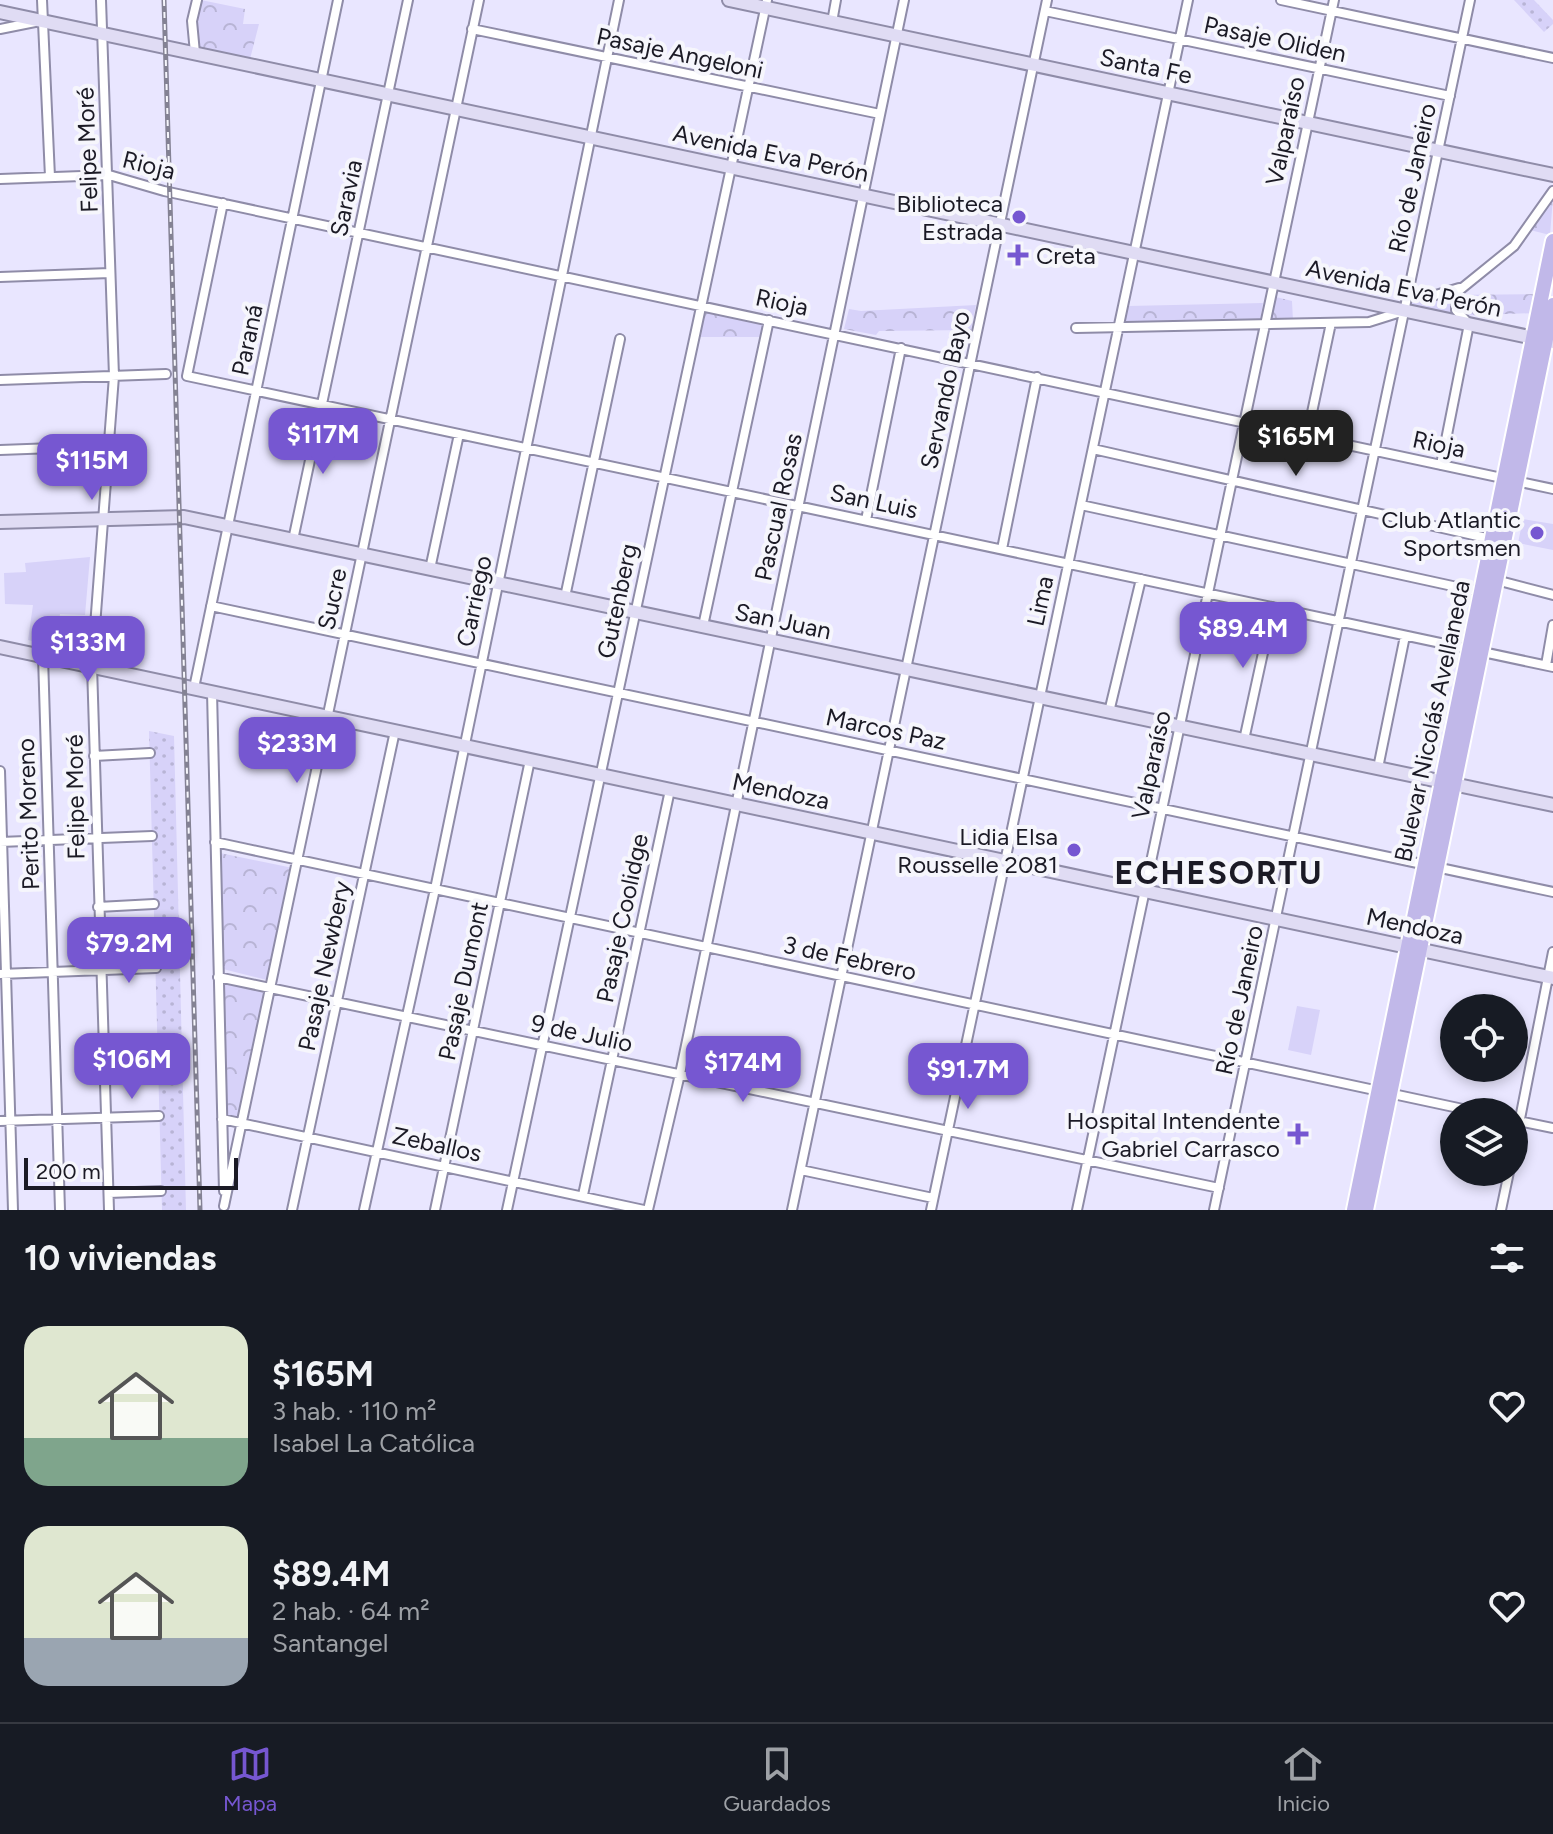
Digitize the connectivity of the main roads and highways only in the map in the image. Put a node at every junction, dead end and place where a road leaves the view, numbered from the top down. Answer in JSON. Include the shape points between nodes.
{"nodes":[{"id":1,"x":729,"y":0,"type":"edge"},
{"id":2,"x":766,"y":4,"type":"edge"},
{"id":3,"x":0,"y":12,"type":"edge"},
{"id":4,"x":1553,"y":175,"type":"edge"},
{"id":5,"x":1553,"y":241,"type":"edge"},
{"id":6,"x":1553,"y":305,"type":"edge"},
{"id":7,"x":1544,"y":340,"type":"edge"},
{"id":8,"x":1509,"y":480,"type":"junction"},
{"id":9,"x":0,"y":522,"type":"edge"},
{"id":10,"x":0,"y":647,"type":"edge"},
{"id":11,"x":1475,"y":650,"type":"junction"},
{"id":12,"x":1448,"y":783,"type":"junction"},
{"id":13,"x":1553,"y":805,"type":"edge"},
{"id":14,"x":1414,"y":948,"type":"junction"},
{"id":15,"x":1550,"y":977,"type":"edge"},
{"id":16,"x":1382,"y":1092,"type":"junction"},
{"id":17,"x":1354,"y":1210,"type":"edge"},
{"id":18,"x":1366,"y":1210,"type":"edge"}],
"edges":[{"from":1,"to":2,"type":"main road","name":"Santa Fe"},
{"from":2,"to":4,"type":"main road","name":"Santa Fe"},
{"from":3,"to":7,"type":"main road","name":"Avenida Eva Perón"},
{"from":5,"to":7,"type":"main road","name":"Bulevar Nicolás Avellaneda"},
{"from":6,"to":7,"type":"main road","name":"Bulevar Nicolás Avellaneda"},
{"from":7,"to":8,"type":"main road","name":"Bulevar Nicolás Avellaneda"},
{"from":8,"to":11,"type":"main road","name":"Bulevar Nicolás Avellaneda","via":[[1496,580]]},
{"from":8,"to":11,"type":"main road","name":"Bulevar Nicolás Avellaneda","via":[[1480,592]]},
{"from":9,"to":12,"type":"main road","name":"San Juan","via":[[184,517]]},
{"from":10,"to":14,"type":"main road","name":"Mendoza"},
{"from":11,"to":12,"type":"main road","name":"Bulevar Nicolás Avellaneda"},
{"from":12,"to":13,"type":"main road","name":"San Juan"},
{"from":12,"to":14,"type":"main road","name":"Bulevar Nicolás Avellaneda"},
{"from":14,"to":15,"type":"main road","name":"Mendoza"},
{"from":14,"to":16,"type":"main road","name":"Bulevar Nicolás Avellaneda"},
{"from":16,"to":17,"type":"main road","name":"Bulevar Nicolás Avellaneda"},
{"from":16,"to":18,"type":"main road","name":"Bulevar Nicolás Avellaneda"}]}
